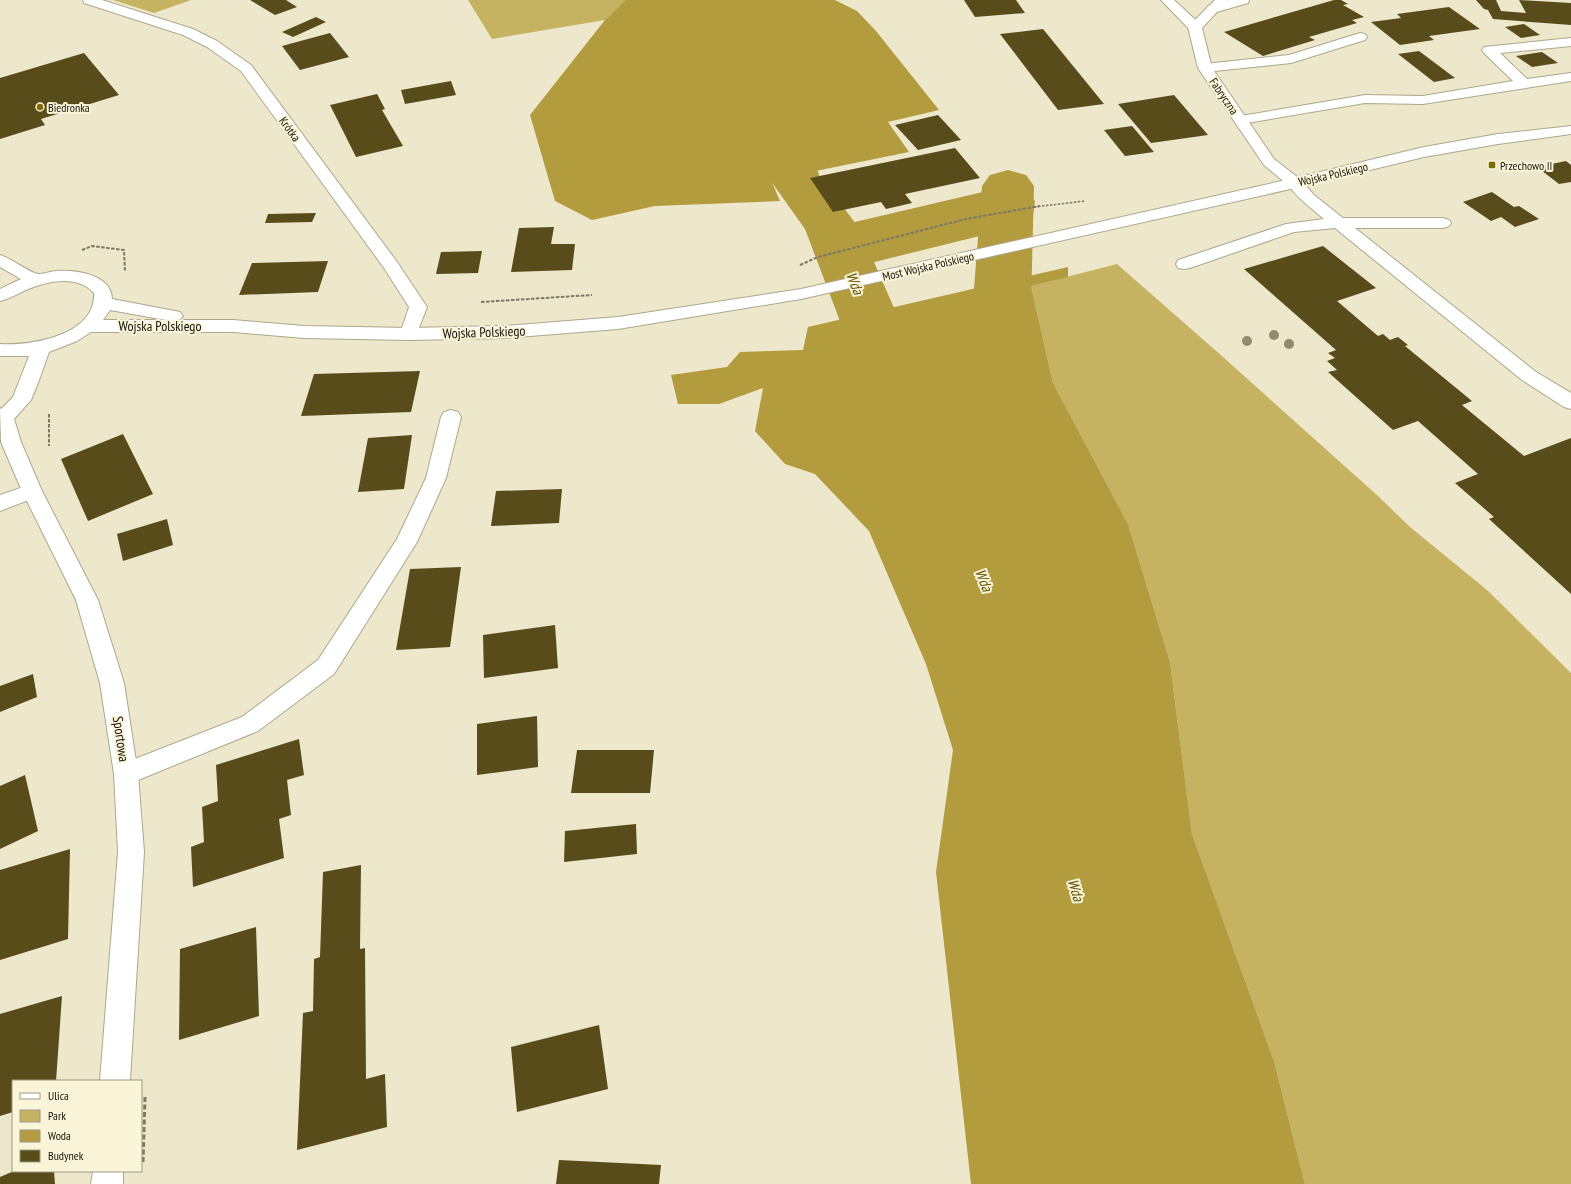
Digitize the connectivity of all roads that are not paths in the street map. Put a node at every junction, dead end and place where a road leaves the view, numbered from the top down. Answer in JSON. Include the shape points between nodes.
{"nodes":[{"id":1,"x":89,"y":0,"type":"edge"},
{"id":2,"x":1167,"y":0,"type":"edge"},
{"id":3,"x":1243,"y":0,"type":"edge"},
{"id":4,"x":1218,"y":4,"type":"edge"},
{"id":5,"x":1195,"y":27,"type":"junction"},
{"id":6,"x":1360,"y":37,"type":"dead end"},
{"id":7,"x":1571,"y":42,"type":"edge"},
{"id":8,"x":1205,"y":68,"type":"junction"},
{"id":9,"x":1571,"y":76,"type":"edge"},
{"id":10,"x":1524,"y":84,"type":"junction"},
{"id":11,"x":1241,"y":120,"type":"junction"},
{"id":12,"x":1571,"y":130,"type":"edge"},
{"id":13,"x":1295,"y":183,"type":"junction"},
{"id":14,"x":1340,"y":223,"type":"junction"},
{"id":15,"x":1443,"y":223,"type":"dead end"},
{"id":16,"x":1097,"y":228,"type":"joint"},
{"id":17,"x":0,"y":260,"type":"edge"},
{"id":18,"x":1184,"y":264,"type":"dead end"},
{"id":19,"x":35,"y":280,"type":"junction"},
{"id":20,"x":0,"y":296,"type":"edge"},
{"id":21,"x":103,"y":303,"type":"junction"},
{"id":22,"x":735,"y":306,"type":"joint"},
{"id":23,"x":88,"y":326,"type":"junction"},
{"id":24,"x":232,"y":326,"type":"junction"},
{"id":25,"x":409,"y":334,"type":"junction"},
{"id":26,"x":41,"y":348,"type":"junction"},
{"id":27,"x":0,"y":350,"type":"edge"},
{"id":28,"x":1571,"y":402,"type":"edge"},
{"id":29,"x":2,"y":417,"type":"edge"},
{"id":30,"x":451,"y":417,"type":"dead end"},
{"id":31,"x":32,"y":491,"type":"junction"},
{"id":32,"x":0,"y":503,"type":"edge"},
{"id":33,"x":126,"y":774,"type":"junction"},
{"id":34,"x":115,"y":1080,"type":"edge"},
{"id":35,"x":108,"y":1172,"type":"edge"},
{"id":36,"x":107,"y":1184,"type":"edge"}],
"edges":[{"from":1,"to":25,"type":"street","name":"Krótka","via":[[188,32],[212,44],[246,68],[391,266],[418,307]]},
{"from":2,"to":5,"type":"street"},
{"from":3,"to":4,"type":"street"},
{"from":4,"to":5,"type":"street"},
{"from":5,"to":8,"type":"street","name":"Fabryczna"},
{"from":6,"to":8,"type":"street","via":[[1291,59]]},
{"from":7,"to":10,"type":"street","via":[[1489,50]]},
{"from":8,"to":11,"type":"street","name":"Fabryczna"},
{"from":9,"to":10,"type":"street"},
{"from":10,"to":11,"type":"street","via":[[1423,100],[1365,100]]},
{"from":11,"to":13,"type":"street","name":"Fabryczna","via":[[1270,162]]},
{"from":12,"to":13,"type":"street","name":"Wojska Polskiego","via":[[1424,152]]},
{"from":13,"to":14,"type":"street","name":"Fabryczna","via":[[1308,198]]},
{"from":13,"to":16,"type":"street","name":"Wojska Polskiego"},
{"from":14,"to":15,"type":"street"},
{"from":14,"to":18,"type":"street","via":[[1292,227]]},
{"from":14,"to":28,"type":"street","name":"Fabryczna","via":[[1529,376]]},
{"from":16,"to":22,"type":"street","name":"Most Wojska Polskiego","via":[[801,294]]},
{"from":17,"to":19,"type":"street"},
{"from":19,"to":20,"type":"street"},
{"from":19,"to":21,"type":"street","via":[[53,276],[84,279],[96,284],[103,293]]},
{"from":21,"to":23,"type":"street"},
{"from":21,"to":24,"type":"street","name":"Wojska Polskiego"},
{"from":22,"to":25,"type":"street","name":"Wojska Polskiego","via":[[618,323],[504,332]]},
{"from":23,"to":24,"type":"street","name":"Wojska Polskiego"},
{"from":23,"to":26,"type":"street","via":[[67,339]]},
{"from":24,"to":25,"type":"street","name":"Wojska Polskiego","via":[[304,332]]},
{"from":26,"to":27,"type":"street"},
{"from":26,"to":29,"type":"street","name":"Sportowa","via":[[21,400]]},
{"from":29,"to":31,"type":"street","name":"Sportowa"},
{"from":30,"to":33,"type":"street","via":[[436,478],[406,542],[326,668],[250,724]]},
{"from":31,"to":32,"type":"street"},
{"from":31,"to":33,"type":"street","name":"Sportowa","via":[[87,600],[112,683]]},
{"from":33,"to":34,"type":"street","name":"Sportowa","via":[[131,852]]},
{"from":35,"to":36,"type":"street"}]}
